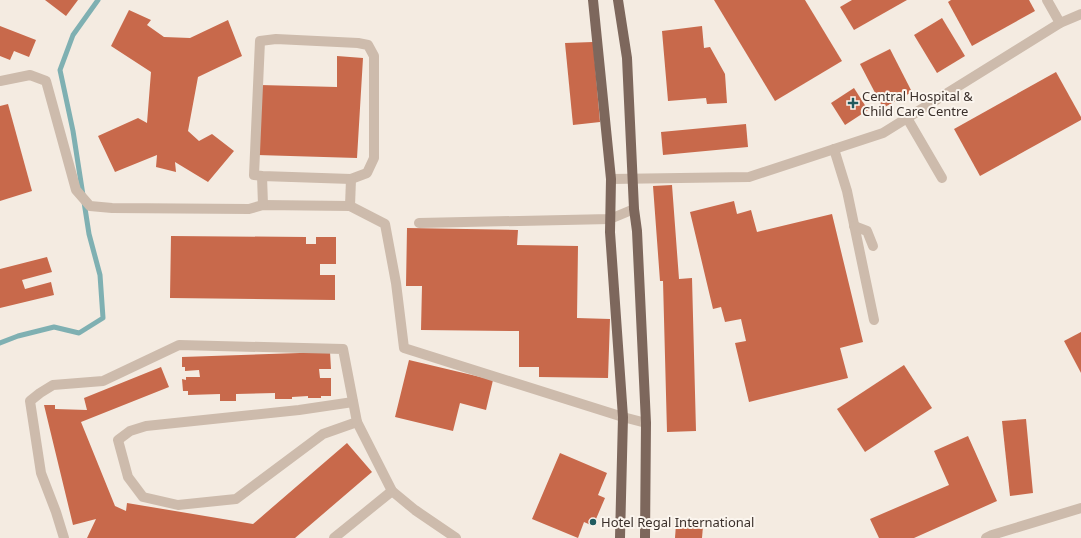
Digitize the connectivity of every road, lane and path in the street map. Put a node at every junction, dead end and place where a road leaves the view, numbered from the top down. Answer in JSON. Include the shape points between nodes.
{"nodes":[{"id":1,"x":593,"y":0,"type":"edge"},
{"id":2,"x":618,"y":0,"type":"edge"},
{"id":3,"x":1047,"y":0,"type":"edge"},
{"id":4,"x":1081,"y":14,"type":"edge"},
{"id":5,"x":1060,"y":23,"type":"junction"},
{"id":6,"x":0,"y":81,"type":"edge"},
{"id":7,"x":907,"y":118,"type":"junction"},
{"id":8,"x":834,"y":149,"type":"junction"},
{"id":9,"x":262,"y":176,"type":"junction"},
{"id":10,"x":942,"y":178,"type":"dead end"},
{"id":11,"x":351,"y":179,"type":"junction"},
{"id":12,"x":633,"y":179,"type":"junction"},
{"id":13,"x":610,"y":180,"type":"junction"},
{"id":14,"x":263,"y":205,"type":"junction"},
{"id":15,"x":350,"y":206,"type":"junction"},
{"id":16,"x":634,"y":209,"type":"junction"},
{"id":17,"x":610,"y":219,"type":"junction"},
{"id":18,"x":419,"y":223,"type":"dead end"},
{"id":19,"x":854,"y":226,"type":"junction"},
{"id":20,"x":873,"y":246,"type":"dead end"},
{"id":21,"x":874,"y":320,"type":"dead end"},
{"id":22,"x":353,"y":402,"type":"junction"},
{"id":23,"x":623,"y":417,"type":"junction"},
{"id":24,"x":357,"y":422,"type":"junction"},
{"id":25,"x":646,"y":423,"type":"junction"},
{"id":26,"x":392,"y":491,"type":"junction"},
{"id":27,"x":1081,"y":508,"type":"edge"},
{"id":28,"x":990,"y":537,"type":"edge"},
{"id":29,"x":64,"y":538,"type":"edge"},
{"id":30,"x":334,"y":538,"type":"edge"},
{"id":31,"x":456,"y":538,"type":"edge"},
{"id":32,"x":620,"y":538,"type":"edge"},
{"id":33,"x":645,"y":538,"type":"edge"}],
"edges":[{"from":1,"to":13,"type":"main road"},
{"from":2,"to":12,"type":"main road","via":[[627,58]]},
{"from":3,"to":5,"type":"street"},
{"from":4,"to":5,"type":"street"},
{"from":5,"to":7,"type":"street"},
{"from":6,"to":14,"type":"street","via":[[30,75],[46,82],[76,190],[90,206],[249,209]]},
{"from":7,"to":8,"type":"street","via":[[883,133]]},
{"from":7,"to":10,"type":"street"},
{"from":8,"to":12,"type":"street","via":[[749,177]]},
{"from":8,"to":19,"type":"street","via":[[847,191]]},
{"from":9,"to":11,"type":"street"},
{"from":9,"to":11,"type":"street","via":[[254,175],[260,41],[276,39],[358,43],[368,45],[374,56],[374,158],[367,173]]},
{"from":9,"to":14,"type":"street"},
{"from":11,"to":15,"type":"street"},
{"from":12,"to":13,"type":"street"},
{"from":12,"to":16,"type":"main road"},
{"from":13,"to":17,"type":"main road"},
{"from":14,"to":15,"type":"street"},
{"from":15,"to":23,"type":"street","via":[[385,224],[404,348]]},
{"from":16,"to":17,"type":"street"},
{"from":16,"to":25,"type":"main road"},
{"from":17,"to":18,"type":"street"},
{"from":17,"to":23,"type":"main road"},
{"from":19,"to":20,"type":"street","via":[[867,231]]},
{"from":19,"to":21,"type":"street"},
{"from":22,"to":24,"type":"street"},
{"from":22,"to":24,"type":"street","via":[[146,426],[130,431],[118,440],[128,477],[143,497],[178,505],[236,499],[323,434]]},
{"from":22,"to":29,"type":"street","via":[[343,349],[179,345],[103,381],[53,385],[30,401],[41,473]]},
{"from":23,"to":25,"type":"street"},
{"from":23,"to":32,"type":"main road"},
{"from":24,"to":26,"type":"street"},
{"from":25,"to":33,"type":"main road"},
{"from":26,"to":30,"type":"street"},
{"from":26,"to":31,"type":"street","via":[[414,510]]},
{"from":27,"to":28,"type":"street"}]}
